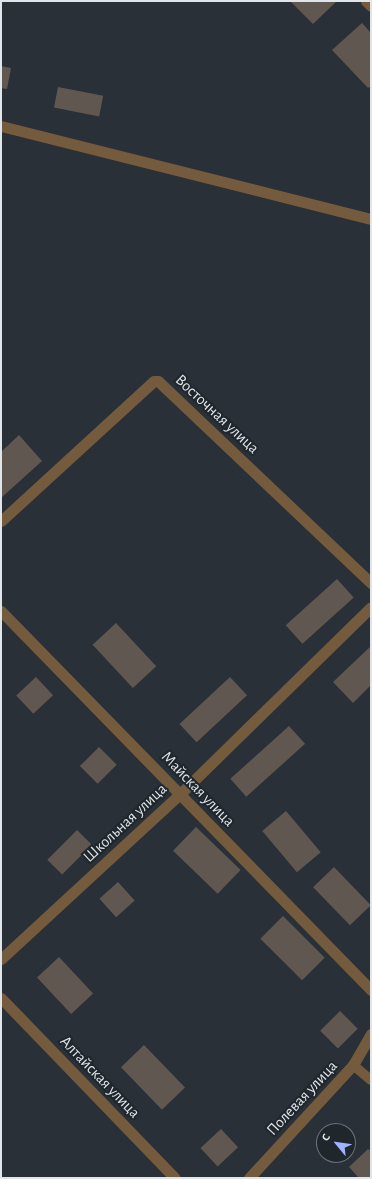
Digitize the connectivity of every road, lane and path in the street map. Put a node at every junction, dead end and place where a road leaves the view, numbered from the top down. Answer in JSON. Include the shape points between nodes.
{"nodes":[{"id":1,"x":366,"y":1,"type":"edge"},
{"id":2,"x":371,"y":6,"type":"edge"},
{"id":3,"x":1,"y":126,"type":"edge"},
{"id":4,"x":371,"y":219,"type":"edge"},
{"id":5,"x":1,"y":521,"type":"edge"},
{"id":6,"x":371,"y":583,"type":"edge"},
{"id":7,"x":371,"y":607,"type":"edge"},
{"id":8,"x":1,"y":611,"type":"edge"},
{"id":9,"x":180,"y":794,"type":"junction"},
{"id":10,"x":1,"y":959,"type":"edge"},
{"id":11,"x":371,"y":990,"type":"edge"},
{"id":12,"x":1,"y":998,"type":"edge"},
{"id":13,"x":371,"y":1034,"type":"edge"},
{"id":14,"x":353,"y":1066,"type":"junction"},
{"id":15,"x":371,"y":1080,"type":"edge"},
{"id":16,"x":176,"y":1178,"type":"edge"},
{"id":17,"x":249,"y":1178,"type":"edge"}],
"edges":[{"from":1,"to":2,"type":"street"},
{"from":3,"to":4,"type":"street"},
{"from":5,"to":6,"type":"street","name":"Восточная улица","via":[[154,381],[158,381]]},
{"from":7,"to":9,"type":"street","name":"Школьная улица"},
{"from":8,"to":9,"type":"street","name":"Майская улица"},
{"from":9,"to":10,"type":"street","name":"Школьная улица"},
{"from":9,"to":11,"type":"street","name":"Майская улица"},
{"from":12,"to":16,"type":"street","name":"Алтайская улица"},
{"from":13,"to":14,"type":"street","name":"Полевая улица"},
{"from":14,"to":15,"type":"lane"},
{"from":14,"to":17,"type":"street","name":"Полевая улица"}]}
